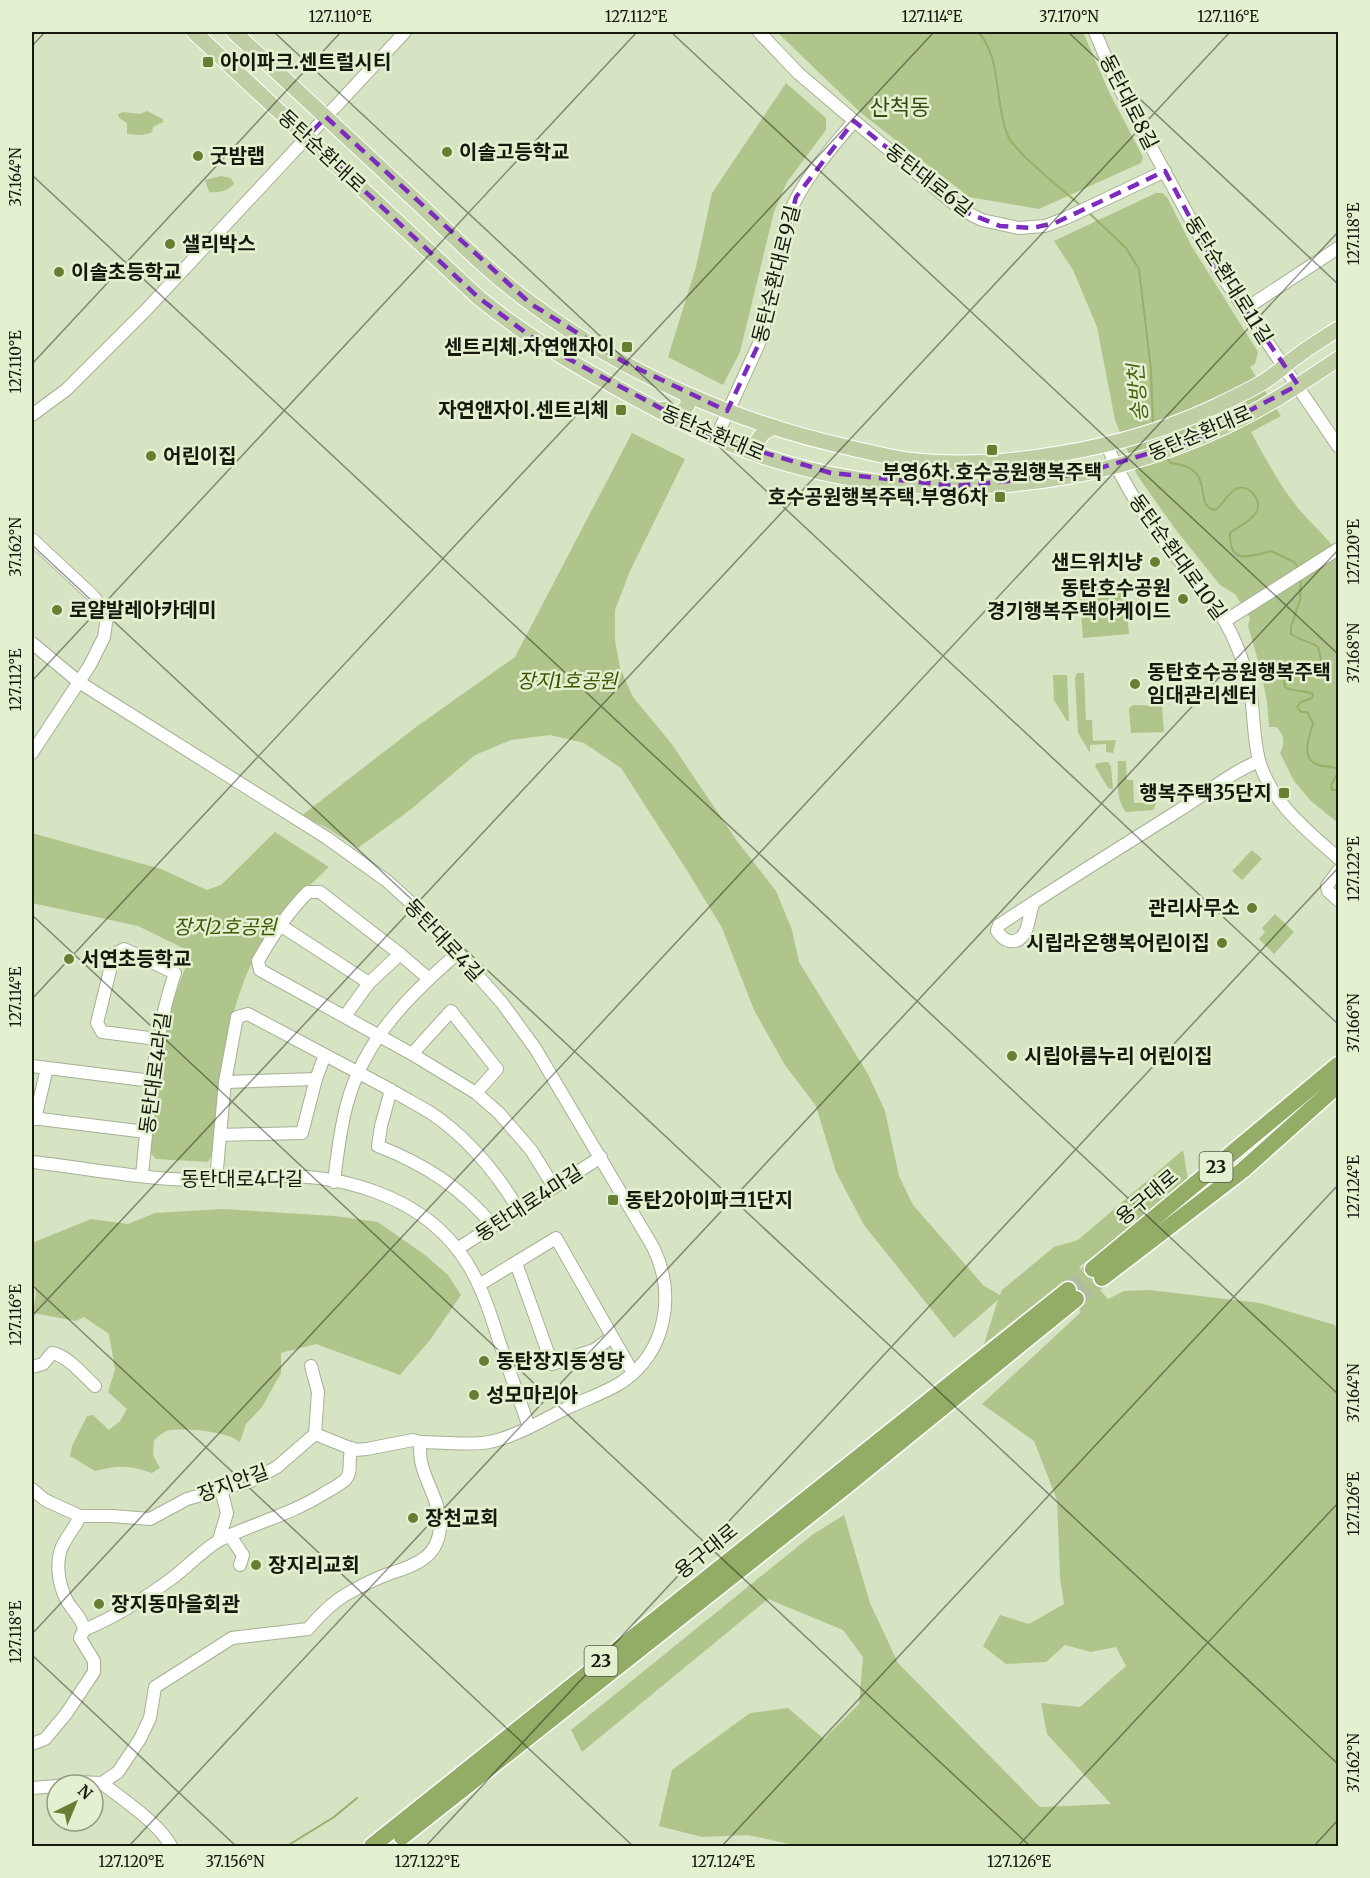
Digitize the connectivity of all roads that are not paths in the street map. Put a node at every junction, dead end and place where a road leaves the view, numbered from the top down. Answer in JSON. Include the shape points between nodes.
{"nodes":[{"id":1,"x":194,"y":32,"type":"edge"},
{"id":2,"x":234,"y":32,"type":"edge"},
{"id":3,"x":405,"y":32,"type":"edge"},
{"id":4,"x":759,"y":32,"type":"edge"},
{"id":5,"x":1095,"y":32,"type":"edge"},
{"id":6,"x":326,"y":117,"type":"junction"},
{"id":7,"x":854,"y":121,"type":"junction"},
{"id":8,"x":310,"y":134,"type":"junction"},
{"id":9,"x":1165,"y":171,"type":"junction"},
{"id":10,"x":1338,"y":248,"type":"edge"},
{"id":11,"x":1245,"y":309,"type":"junction"},
{"id":12,"x":1338,"y":329,"type":"edge"},
{"id":13,"x":1320,"y":341,"type":"junction"},
{"id":14,"x":1335,"y":361,"type":"edge"},
{"id":15,"x":1284,"y":366,"type":"junction"},
{"id":16,"x":1298,"y":385,"type":"junction"},
{"id":17,"x":688,"y":394,"type":"junction"},
{"id":18,"x":641,"y":401,"type":"junction"},
{"id":19,"x":727,"y":411,"type":"junction"},
{"id":20,"x":32,"y":415,"type":"edge"},
{"id":21,"x":773,"y":427,"type":"junction"},
{"id":22,"x":716,"y":438,"type":"junction"},
{"id":23,"x":1106,"y":443,"type":"junction"},
{"id":24,"x":1338,"y":443,"type":"edge"},
{"id":25,"x":762,"y":456,"type":"junction"},
{"id":26,"x":1115,"y":466,"type":"junction"},
{"id":27,"x":32,"y":539,"type":"edge"},
{"id":28,"x":1338,"y":549,"type":"edge"},
{"id":29,"x":1225,"y":621,"type":"junction"},
{"id":30,"x":32,"y":643,"type":"edge"},
{"id":31,"x":79,"y":682,"type":"junction"},
{"id":32,"x":32,"y":753,"type":"edge"},
{"id":33,"x":1259,"y":760,"type":"junction"},
{"id":34,"x":1338,"y":858,"type":"edge"},
{"id":35,"x":1338,"y":871,"type":"edge"},
{"id":36,"x":1338,"y":900,"type":"edge"},
{"id":37,"x":1034,"y":902,"type":"dead end"},
{"id":38,"x":280,"y":925,"type":"junction"},
{"id":39,"x":458,"y":953,"type":"junction"},
{"id":40,"x":400,"y":954,"type":"junction"},
{"id":41,"x":429,"y":979,"type":"junction"},
{"id":42,"x":369,"y":983,"type":"junction"},
{"id":43,"x":345,"y":1016,"type":"junction"},
{"id":44,"x":379,"y":1035,"type":"junction"},
{"id":45,"x":157,"y":1039,"type":"junction"},
{"id":46,"x":412,"y":1054,"type":"junction"},
{"id":47,"x":325,"y":1055,"type":"junction"},
{"id":48,"x":1338,"y":1065,"type":"edge"},
{"id":49,"x":32,"y":1066,"type":"edge"},
{"id":50,"x":47,"y":1068,"type":"junction"},
{"id":51,"x":358,"y":1072,"type":"junction"},
{"id":52,"x":315,"y":1079,"type":"junction"},
{"id":53,"x":152,"y":1081,"type":"junction"},
{"id":54,"x":225,"y":1082,"type":"junction"},
{"id":55,"x":1338,"y":1084,"type":"edge"},
{"id":56,"x":391,"y":1090,"type":"junction"},
{"id":57,"x":476,"y":1093,"type":"junction"},
{"id":58,"x":33,"y":1119,"type":"edge"},
{"id":59,"x":146,"y":1132,"type":"junction"},
{"id":60,"x":220,"y":1135,"type":"junction"},
{"id":61,"x":601,"y":1157,"type":"junction"},
{"id":62,"x":32,"y":1162,"type":"edge"},
{"id":63,"x":141,"y":1175,"type":"junction"},
{"id":64,"x":216,"y":1180,"type":"junction"},
{"id":65,"x":334,"y":1182,"type":"junction"},
{"id":66,"x":554,"y":1187,"type":"junction"},
{"id":67,"x":519,"y":1210,"type":"junction"},
{"id":68,"x":493,"y":1226,"type":"junction"},
{"id":69,"x":457,"y":1249,"type":"junction"},
{"id":70,"x":516,"y":1263,"type":"junction"},
{"id":71,"x":479,"y":1285,"type":"junction"},
{"id":72,"x":1072,"y":1294,"type":"tunnel mouth"},
{"id":73,"x":612,"y":1337,"type":"junction"},
{"id":74,"x":311,"y":1366,"type":"dead end"},
{"id":75,"x":32,"y":1368,"type":"edge"},
{"id":76,"x":633,"y":1373,"type":"junction"},
{"id":77,"x":95,"y":1386,"type":"dead end"},
{"id":78,"x":528,"y":1427,"type":"junction"},
{"id":79,"x":315,"y":1434,"type":"junction"},
{"id":80,"x":420,"y":1442,"type":"junction"},
{"id":81,"x":352,"y":1449,"type":"junction"},
{"id":82,"x":32,"y":1489,"type":"edge"},
{"id":83,"x":221,"y":1489,"type":"junction"},
{"id":84,"x":80,"y":1516,"type":"junction"},
{"id":85,"x":225,"y":1538,"type":"junction"},
{"id":86,"x":240,"y":1565,"type":"dead end"},
{"id":87,"x":84,"y":1629,"type":"junction"},
{"id":88,"x":32,"y":1744,"type":"edge"},
{"id":89,"x":105,"y":1781,"type":"edge"},
{"id":90,"x":105,"y":1785,"type":"edge"},
{"id":91,"x":407,"y":1826,"type":"junction"},
{"id":92,"x":171,"y":1846,"type":"edge"},
{"id":93,"x":364,"y":1846,"type":"edge"},
{"id":94,"x":372,"y":1846,"type":"edge"},
{"id":95,"x":389,"y":1846,"type":"edge"},
{"id":96,"x":394,"y":1846,"type":"edge"}],
"edges":[{"from":1,"to":8,"type":"main road","name":"동탄순환대로"},
{"from":2,"to":6,"type":"main road","name":"동탄순환대로"},
{"from":3,"to":6,"type":"street"},
{"from":4,"to":7,"type":"street","name":"동탄대로6길","via":[[798,73]]},
{"from":5,"to":9,"type":"street","name":"동탄대로8길","via":[[1116,82]]},
{"from":6,"to":8,"type":"street"},
{"from":6,"to":17,"type":"main road","name":"동탄순환대로","via":[[531,304],[594,345]]},
{"from":7,"to":9,"type":"street","name":"동탄대로6길","via":[[952,202],[1000,226],[1032,228],[1066,218]]},
{"from":7,"to":19,"type":"street","name":"동탄순환대로9길","via":[[796,196],[761,339]]},
{"from":8,"to":18,"type":"main road","name":"동탄순환대로","via":[[479,298],[560,357]]},
{"from":8,"to":20,"type":"street","via":[[87,370]]},
{"from":9,"to":11,"type":"street","name":"동탄순환대로11길","via":[[1199,237]]},
{"from":10,"to":11,"type":"street"},
{"from":11,"to":15,"type":"street","name":"동탄순환대로11길"},
{"from":12,"to":13,"type":"main road","name":"동탄순환대로"},
{"from":13,"to":14,"type":"main road","via":[[1316,349],[1325,363]]},
{"from":13,"to":15,"type":"main road","name":"동탄순환대로"},
{"from":14,"to":16,"type":"main road","name":"동탄순환대로"},
{"from":15,"to":16,"type":"street","name":"동탄순환대로11길"},
{"from":15,"to":23,"type":"main road","name":"동탄순환대로","via":[[1206,411]]},
{"from":16,"to":24,"type":"street","name":"동탄순환대로11길"},
{"from":16,"to":26,"type":"main road","name":"동탄순환대로","via":[[1217,430]]},
{"from":17,"to":18,"type":"main road","via":[[686,409],[676,414]]},
{"from":17,"to":19,"type":"main road","name":"동탄순환대로"},
{"from":18,"to":22,"type":"main road","name":"동탄순환대로"},
{"from":19,"to":21,"type":"main road","name":"동탄순환대로"},
{"from":19,"to":22,"type":"street","name":"동탄순환대로9길"},
{"from":21,"to":23,"type":"main road","name":"동탄순환대로","via":[[907,460],[988,461]]},
{"from":21,"to":25,"type":"main road","via":[[756,443]]},
{"from":22,"to":25,"type":"main road","name":"동탄순환대로"},
{"from":23,"to":26,"type":"street","name":"동탄순환대로10길"},
{"from":25,"to":26,"type":"main road","name":"동탄순환대로","via":[[831,473],[924,485],[1029,482]]},
{"from":26,"to":29,"type":"street","name":"동탄순환대로10길","via":[[1151,523]]},
{"from":27,"to":31,"type":"street","via":[[82,584],[103,609],[104,637]]},
{"from":28,"to":29,"type":"street"},
{"from":29,"to":33,"type":"street","name":"동탄순환대로10길","via":[[1249,687]]},
{"from":30,"to":31,"type":"street","name":"동탄대로4길"},
{"from":31,"to":32,"type":"street"},
{"from":31,"to":39,"type":"street","name":"동탄대로4길","via":[[365,865],[430,920]]},
{"from":33,"to":34,"type":"street","name":"동탄순환대로10길","via":[[1282,804]]},
{"from":33,"to":37,"type":"street"},
{"from":35,"to":36,"type":"street","via":[[1327,886]]},
{"from":38,"to":40,"type":"street","via":[[308,892],[320,892]]},
{"from":38,"to":42,"type":"street"},
{"from":38,"to":43,"type":"street","via":[[258,961],[260,970]]},
{"from":39,"to":41,"type":"street"},
{"from":39,"to":61,"type":"street","name":"동탄대로4길","via":[[535,1048]]},
{"from":40,"to":41,"type":"street"},
{"from":40,"to":42,"type":"street"},
{"from":41,"to":44,"type":"street"},
{"from":42,"to":43,"type":"street"},
{"from":43,"to":44,"type":"street"},
{"from":44,"to":46,"type":"street"},
{"from":44,"to":51,"type":"street"},
{"from":45,"to":45,"type":"street","name":"동탄대로4라길","via":[[102,1032],[97,1023],[114,954],[124,949],[175,973]]},
{"from":45,"to":53,"type":"street","name":"동탄대로4라길"},
{"from":46,"to":57,"type":"street"},
{"from":46,"to":57,"type":"street","via":[[451,1011],[497,1069]]},
{"from":47,"to":51,"type":"street"},
{"from":47,"to":52,"type":"street"},
{"from":47,"to":54,"type":"street","via":[[248,1014],[237,1017]]},
{"from":48,"to":55,"type":"highway","name":"용구대로","number":"23","via":[[1098,1274],[1243,1170]]},
{"from":49,"to":50,"type":"street"},
{"from":50,"to":53,"type":"street"},
{"from":50,"to":58,"type":"street"},
{"from":51,"to":56,"type":"street"},
{"from":51,"to":65,"type":"street","via":[[344,1117]]},
{"from":52,"to":54,"type":"street"},
{"from":52,"to":60,"type":"street","via":[[302,1132]]},
{"from":53,"to":59,"type":"street","name":"동탄대로4라길"},
{"from":54,"to":60,"type":"street"},
{"from":56,"to":67,"type":"street","via":[[432,1114],[469,1144]]},
{"from":56,"to":68,"type":"street","via":[[378,1146],[437,1174],[468,1198]]},
{"from":57,"to":66,"type":"street","via":[[531,1150]]},
{"from":58,"to":59,"type":"street"},
{"from":59,"to":63,"type":"street","name":"동탄대로4라길"},
{"from":60,"to":64,"type":"street"},
{"from":61,"to":66,"type":"street","name":"동탄대로4마길"},
{"from":61,"to":76,"type":"street","name":"동탄대로4길","via":[[653,1247],[664,1278],[665,1318],[660,1334],[646,1360]]},
{"from":62,"to":63,"type":"street","name":"동탄대로4다길"},
{"from":63,"to":64,"type":"street","name":"동탄대로4다길"},
{"from":64,"to":65,"type":"street","name":"동탄대로4다길","via":[[274,1176]]},
{"from":65,"to":69,"type":"street","name":"동탄대로4다길","via":[[395,1200],[427,1220]]},
{"from":66,"to":67,"type":"street","name":"동탄대로4마길"},
{"from":67,"to":68,"type":"street","name":"동탄대로4마길"},
{"from":68,"to":69,"type":"street","name":"동탄대로4마길"},
{"from":69,"to":71,"type":"street","name":"동탄대로4다길"},
{"from":70,"to":71,"type":"street"},
{"from":70,"to":73,"type":"street","via":[[556,1238]]},
{"from":70,"to":73,"type":"street","via":[[552,1364],[594,1350]]},
{"from":71,"to":78,"type":"street","name":"동탄대로4다길"},
{"from":72,"to":91,"type":"highway","name":"용구대로","number":"23"},
{"from":73,"to":76,"type":"street"},
{"from":74,"to":79,"type":"street","via":[[318,1392]]},
{"from":75,"to":77,"type":"street","via":[[52,1353],[65,1359]]},
{"from":76,"to":78,"type":"street","name":"동탄대로4길","via":[[607,1390]]},
{"from":78,"to":80,"type":"street","name":"동탄대로4길","via":[[488,1442]]},
{"from":79,"to":81,"type":"street"},
{"from":79,"to":83,"type":"street","name":"장지안길","via":[[277,1467],[251,1481]]},
{"from":80,"to":81,"type":"street"},
{"from":80,"to":89,"type":"street","via":[[421,1460],[438,1507],[440,1524],[434,1549],[404,1571],[390,1573],[344,1595],[308,1629],[232,1638],[155,1687],[150,1718],[140,1739],[118,1772]]},
{"from":81,"to":85,"type":"street","via":[[350,1471],[333,1488],[293,1510]]},
{"from":82,"to":84,"type":"street","name":"장지안길","via":[[45,1500]]},
{"from":83,"to":84,"type":"street","name":"장지안길","via":[[187,1499],[150,1519]]},
{"from":83,"to":85,"type":"street","via":[[227,1513]]},
{"from":84,"to":87,"type":"street","via":[[63,1543],[59,1576]]},
{"from":85,"to":86,"type":"street","via":[[243,1555]]},
{"from":85,"to":87,"type":"street","via":[[141,1601]]},
{"from":87,"to":88,"type":"street","via":[[80,1638],[94,1661],[94,1672],[45,1739]]},
{"from":90,"to":92,"type":"street","via":[[164,1834]]},
{"from":91,"to":93,"type":"main road"},
{"from":91,"to":94,"type":"highway","name":"용구대로","number":"23"},
{"from":91,"to":95,"type":"highway","name":"용구대로","number":"23"},
{"from":91,"to":96,"type":"highway"}]}
